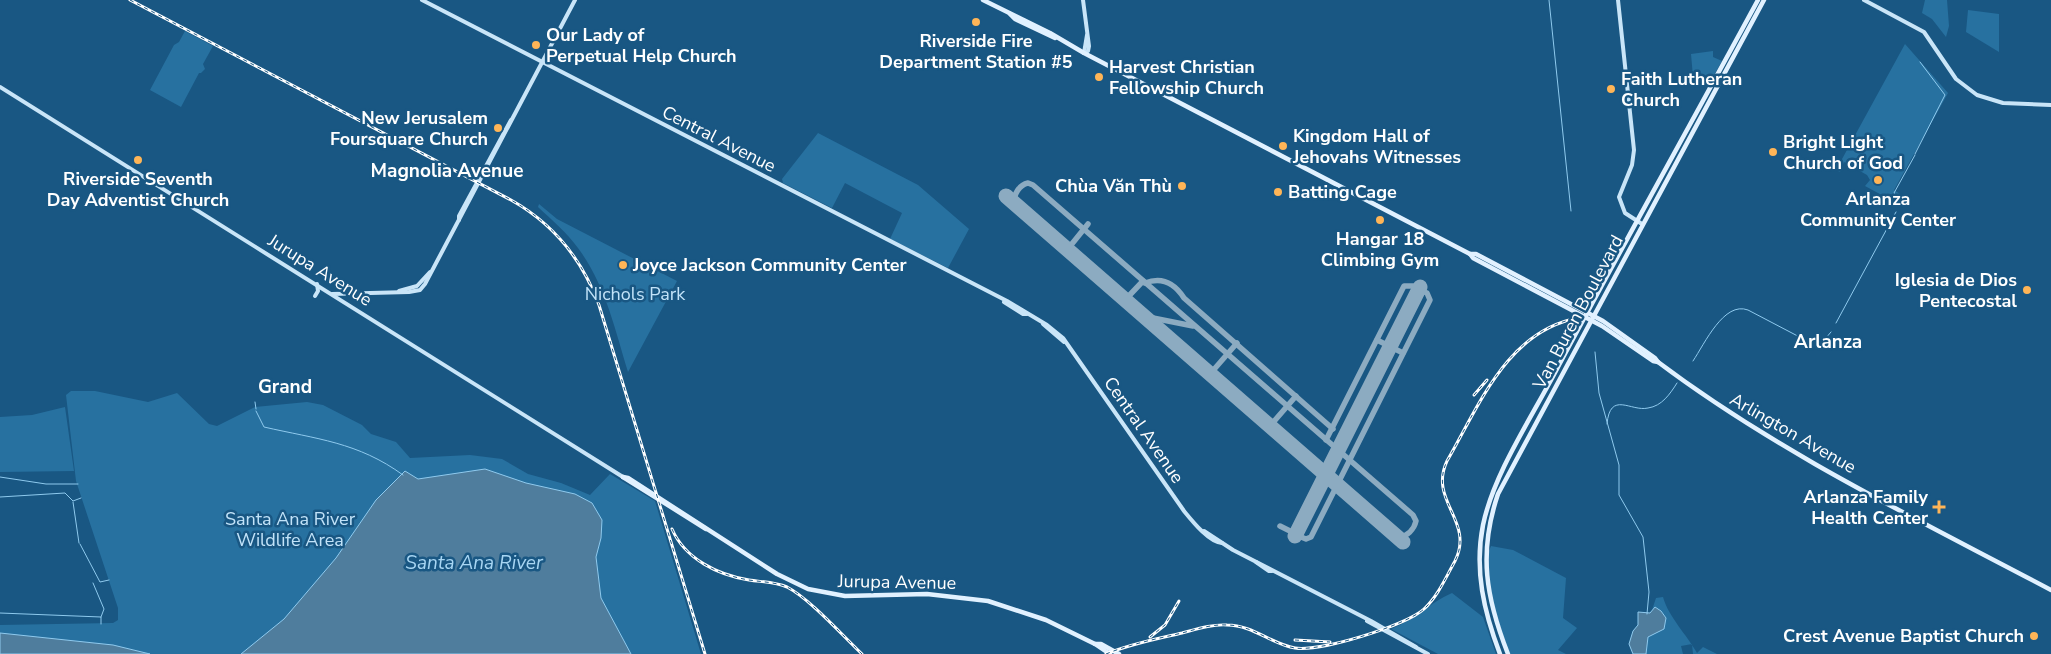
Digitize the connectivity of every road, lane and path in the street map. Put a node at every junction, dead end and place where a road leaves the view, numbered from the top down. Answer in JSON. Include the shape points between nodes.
{"nodes":[{"id":1,"x":422,"y":0,"type":"edge"},
{"id":2,"x":575,"y":0,"type":"edge"},
{"id":3,"x":983,"y":0,"type":"edge"},
{"id":4,"x":1083,"y":0,"type":"edge"},
{"id":5,"x":1618,"y":0,"type":"edge"},
{"id":6,"x":1864,"y":0,"type":"edge"},
{"id":7,"x":1761,"y":1,"type":"edge"},
{"id":8,"x":1084,"y":53,"type":"junction"},
{"id":9,"x":542,"y":63,"type":"junction"},
{"id":10,"x":0,"y":88,"type":"edge"},
{"id":11,"x":2051,"y":104,"type":"edge"},
{"id":12,"x":1640,"y":222,"type":"junction"},
{"id":13,"x":1610,"y":277,"type":"junction"},
{"id":14,"x":317,"y":284,"type":"junction"},
{"id":15,"x":349,"y":293,"type":"junction"},
{"id":16,"x":332,"y":294,"type":"junction"},
{"id":17,"x":315,"y":296,"type":"dead end"},
{"id":18,"x":346,"y":302,"type":"junction"},
{"id":19,"x":1589,"y":316,"type":"junction"},
{"id":20,"x":1634,"y":347,"type":"junction"},
{"id":21,"x":1646,"y":351,"type":"junction"},
{"id":22,"x":1658,"y":362,"type":"junction"},
{"id":23,"x":623,"y":477,"type":"joint"},
{"id":24,"x":2051,"y":590,"type":"edge"},
{"id":25,"x":1095,"y":644,"type":"junction"},
{"id":26,"x":1110,"y":654,"type":"edge"},
{"id":27,"x":1119,"y":654,"type":"edge"},
{"id":28,"x":1428,"y":654,"type":"edge"},
{"id":29,"x":1500,"y":654,"type":"edge"},
{"id":30,"x":1508,"y":654,"type":"edge"}],
"edges":[{"from":1,"to":9,"type":"main road","name":"Central Avenue"},
{"from":2,"to":9,"type":"main road"},
{"from":3,"to":8,"type":"main road","name":"Arlington Avenue"},
{"from":4,"to":8,"type":"main road","via":[[1089,46]]},
{"from":5,"to":12,"type":"main road","via":[[1634,150],[1619,197],[1625,213]]},
{"from":6,"to":11,"type":"main road","via":[[1924,32],[1956,79],[1977,95],[2003,103]]},
{"from":7,"to":12,"type":"main road","name":"Van Buren Boulevard"},
{"from":8,"to":19,"type":"main road","name":"Arlington Avenue","via":[[1470,254],[1476,254]]},
{"from":9,"to":15,"type":"main road","via":[[432,271],[418,288],[398,292]]},
{"from":9,"to":28,"type":"main road","name":"Central Avenue","via":[[1043,324],[1064,342],[1178,504],[1212,540]]},
{"from":10,"to":14,"type":"main road","name":"Jurupa Avenue"},
{"from":12,"to":13,"type":"main road","name":"Van Buren Boulevard"},
{"from":12,"to":13,"type":"main road","name":"Van Buren Boulevard"},
{"from":13,"to":19,"type":"main road","name":"Van Buren Boulevard"},
{"from":13,"to":19,"type":"main road","name":"Van Buren Boulevard","via":[[1605,292]]},
{"from":14,"to":16,"type":"main road","name":"Jurupa Avenue"},
{"from":14,"to":17,"type":"main road"},
{"from":15,"to":16,"type":"main road"},
{"from":15,"to":18,"type":"main road"},
{"from":16,"to":18,"type":"main road","name":"Jurupa Avenue"},
{"from":18,"to":23,"type":"main road","name":"Jurupa Avenue"},
{"from":19,"to":20,"type":"main road","name":"Arlington Avenue"},
{"from":19,"to":21,"type":"main road","name":"Arlington Avenue"},
{"from":19,"to":29,"type":"main road","name":"Van Buren Boulevard","via":[[1497,482],[1485,516],[1480,550],[1480,586],[1484,609]]},
{"from":19,"to":30,"type":"main road","name":"Van Buren Boulevard","via":[[1502,485],[1490,522],[1487,585],[1493,616]]},
{"from":20,"to":21,"type":"main road","via":[[1644,353]]},
{"from":20,"to":22,"type":"main road","name":"Arlington Avenue"},
{"from":21,"to":22,"type":"main road","name":"Arlington Avenue"},
{"from":22,"to":24,"type":"main road","name":"Arlington Avenue","via":[[1761,433]]},
{"from":23,"to":25,"type":"main road","name":"Jurupa Avenue","via":[[790,581],[818,592],[845,596],[934,594],[988,601],[1046,620]]},
{"from":25,"to":26,"type":"main road","name":"Jurupa Avenue"},
{"from":25,"to":27,"type":"main road","name":"Jurupa Avenue"}]}
